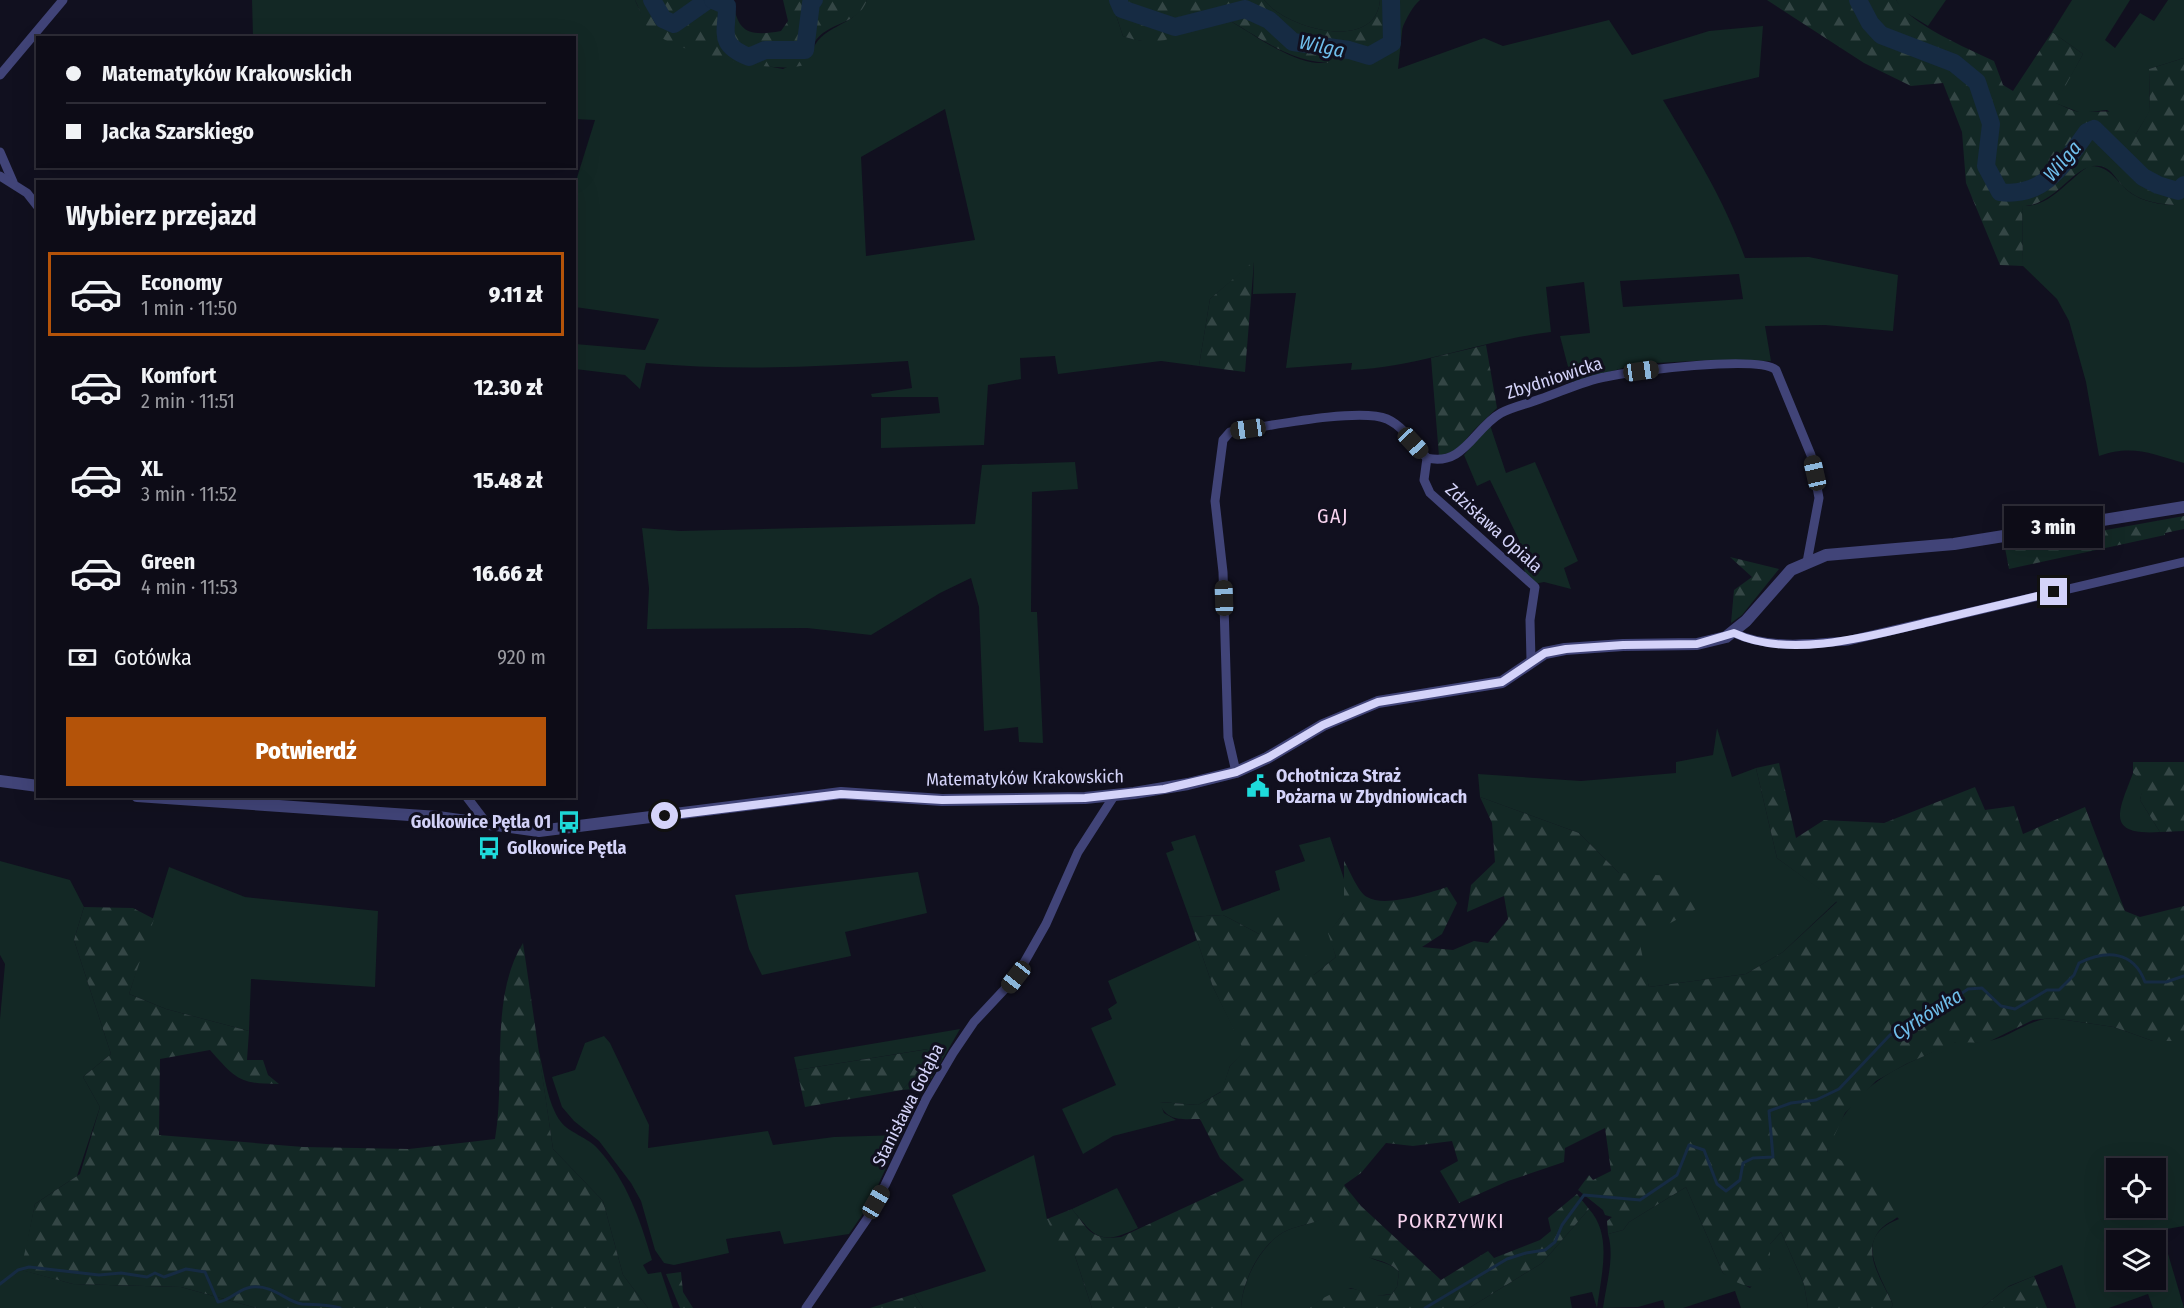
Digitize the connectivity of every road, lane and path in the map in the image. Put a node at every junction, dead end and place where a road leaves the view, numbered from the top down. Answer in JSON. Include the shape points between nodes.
{"nodes":[{"id":1,"x":63,"y":0,"type":"edge"},
{"id":2,"x":0,"y":75,"type":"edge"},
{"id":3,"x":0,"y":152,"type":"edge"},
{"id":4,"x":0,"y":176,"type":"edge"},
{"id":5,"x":13,"y":182,"type":"junction"},
{"id":6,"x":36,"y":204,"type":"edge"},
{"id":7,"x":1427,"y":458,"type":"junction"},
{"id":8,"x":2184,"y":507,"type":"edge"},
{"id":9,"x":1807,"y":562,"type":"junction"},
{"id":10,"x":2184,"y":562,"type":"edge"},
{"id":11,"x":1734,"y":633,"type":"junction"},
{"id":12,"x":1532,"y":660,"type":"junction"},
{"id":13,"x":1236,"y":772,"type":"junction"},
{"id":14,"x":0,"y":782,"type":"edge"},
{"id":15,"x":36,"y":786,"type":"edge"},
{"id":16,"x":1114,"y":796,"type":"junction"},
{"id":17,"x":165,"y":798,"type":"edge"},
{"id":18,"x":468,"y":798,"type":"edge"},
{"id":19,"x":488,"y":825,"type":"junction"},
{"id":20,"x":806,"y":1308,"type":"edge"}],
"edges":[{"from":1,"to":2,"type":"street"},
{"from":3,"to":5,"type":"street"},
{"from":4,"to":5,"type":"street"},
{"from":5,"to":6,"type":"street"},
{"from":7,"to":9,"type":"street","name":"Zbydniowicka","via":[[1444,460],[1454,456],[1501,413],[1603,377],[1756,363],[1772,367],[1811,454],[1819,498]]},
{"from":7,"to":12,"type":"street","name":"Zdzisława Opiala","via":[[1424,480],[1430,492],[1535,587],[1530,620]]},
{"from":7,"to":13,"type":"street","via":[[1386,418],[1336,418],[1230,432],[1223,440],[1215,501],[1223,572],[1228,736]]},
{"from":8,"to":9,"type":"street","via":[[1954,544],[1826,555]]},
{"from":9,"to":11,"type":"street","via":[[1791,570]]},
{"from":10,"to":11,"type":"street","via":[[1847,641],[1769,642],[1748,640]]},
{"from":11,"to":12,"type":"street","name":"Matematyków Krakowskich","via":[[1697,644],[1566,649]]},
{"from":12,"to":13,"type":"street","name":"Matematyków Krakowskich","via":[[1502,682],[1378,702],[1323,725]]},
{"from":13,"to":16,"type":"street","name":"Matematyków Krakowskich"},
{"from":14,"to":15,"type":"street"},
{"from":16,"to":19,"type":"street","name":"Matematyków Krakowskich","via":[[942,800],[841,794],[566,829],[524,830]]},
{"from":16,"to":20,"type":"street","name":"Stanisława Gołąba","via":[[1078,852],[1027,960],[1004,994],[974,1022],[953,1053],[926,1098],[867,1219]]},
{"from":17,"to":19,"type":"street","name":"Matematyków Krakowskich","via":[[438,817]]},
{"from":18,"to":19,"type":"street"}]}
